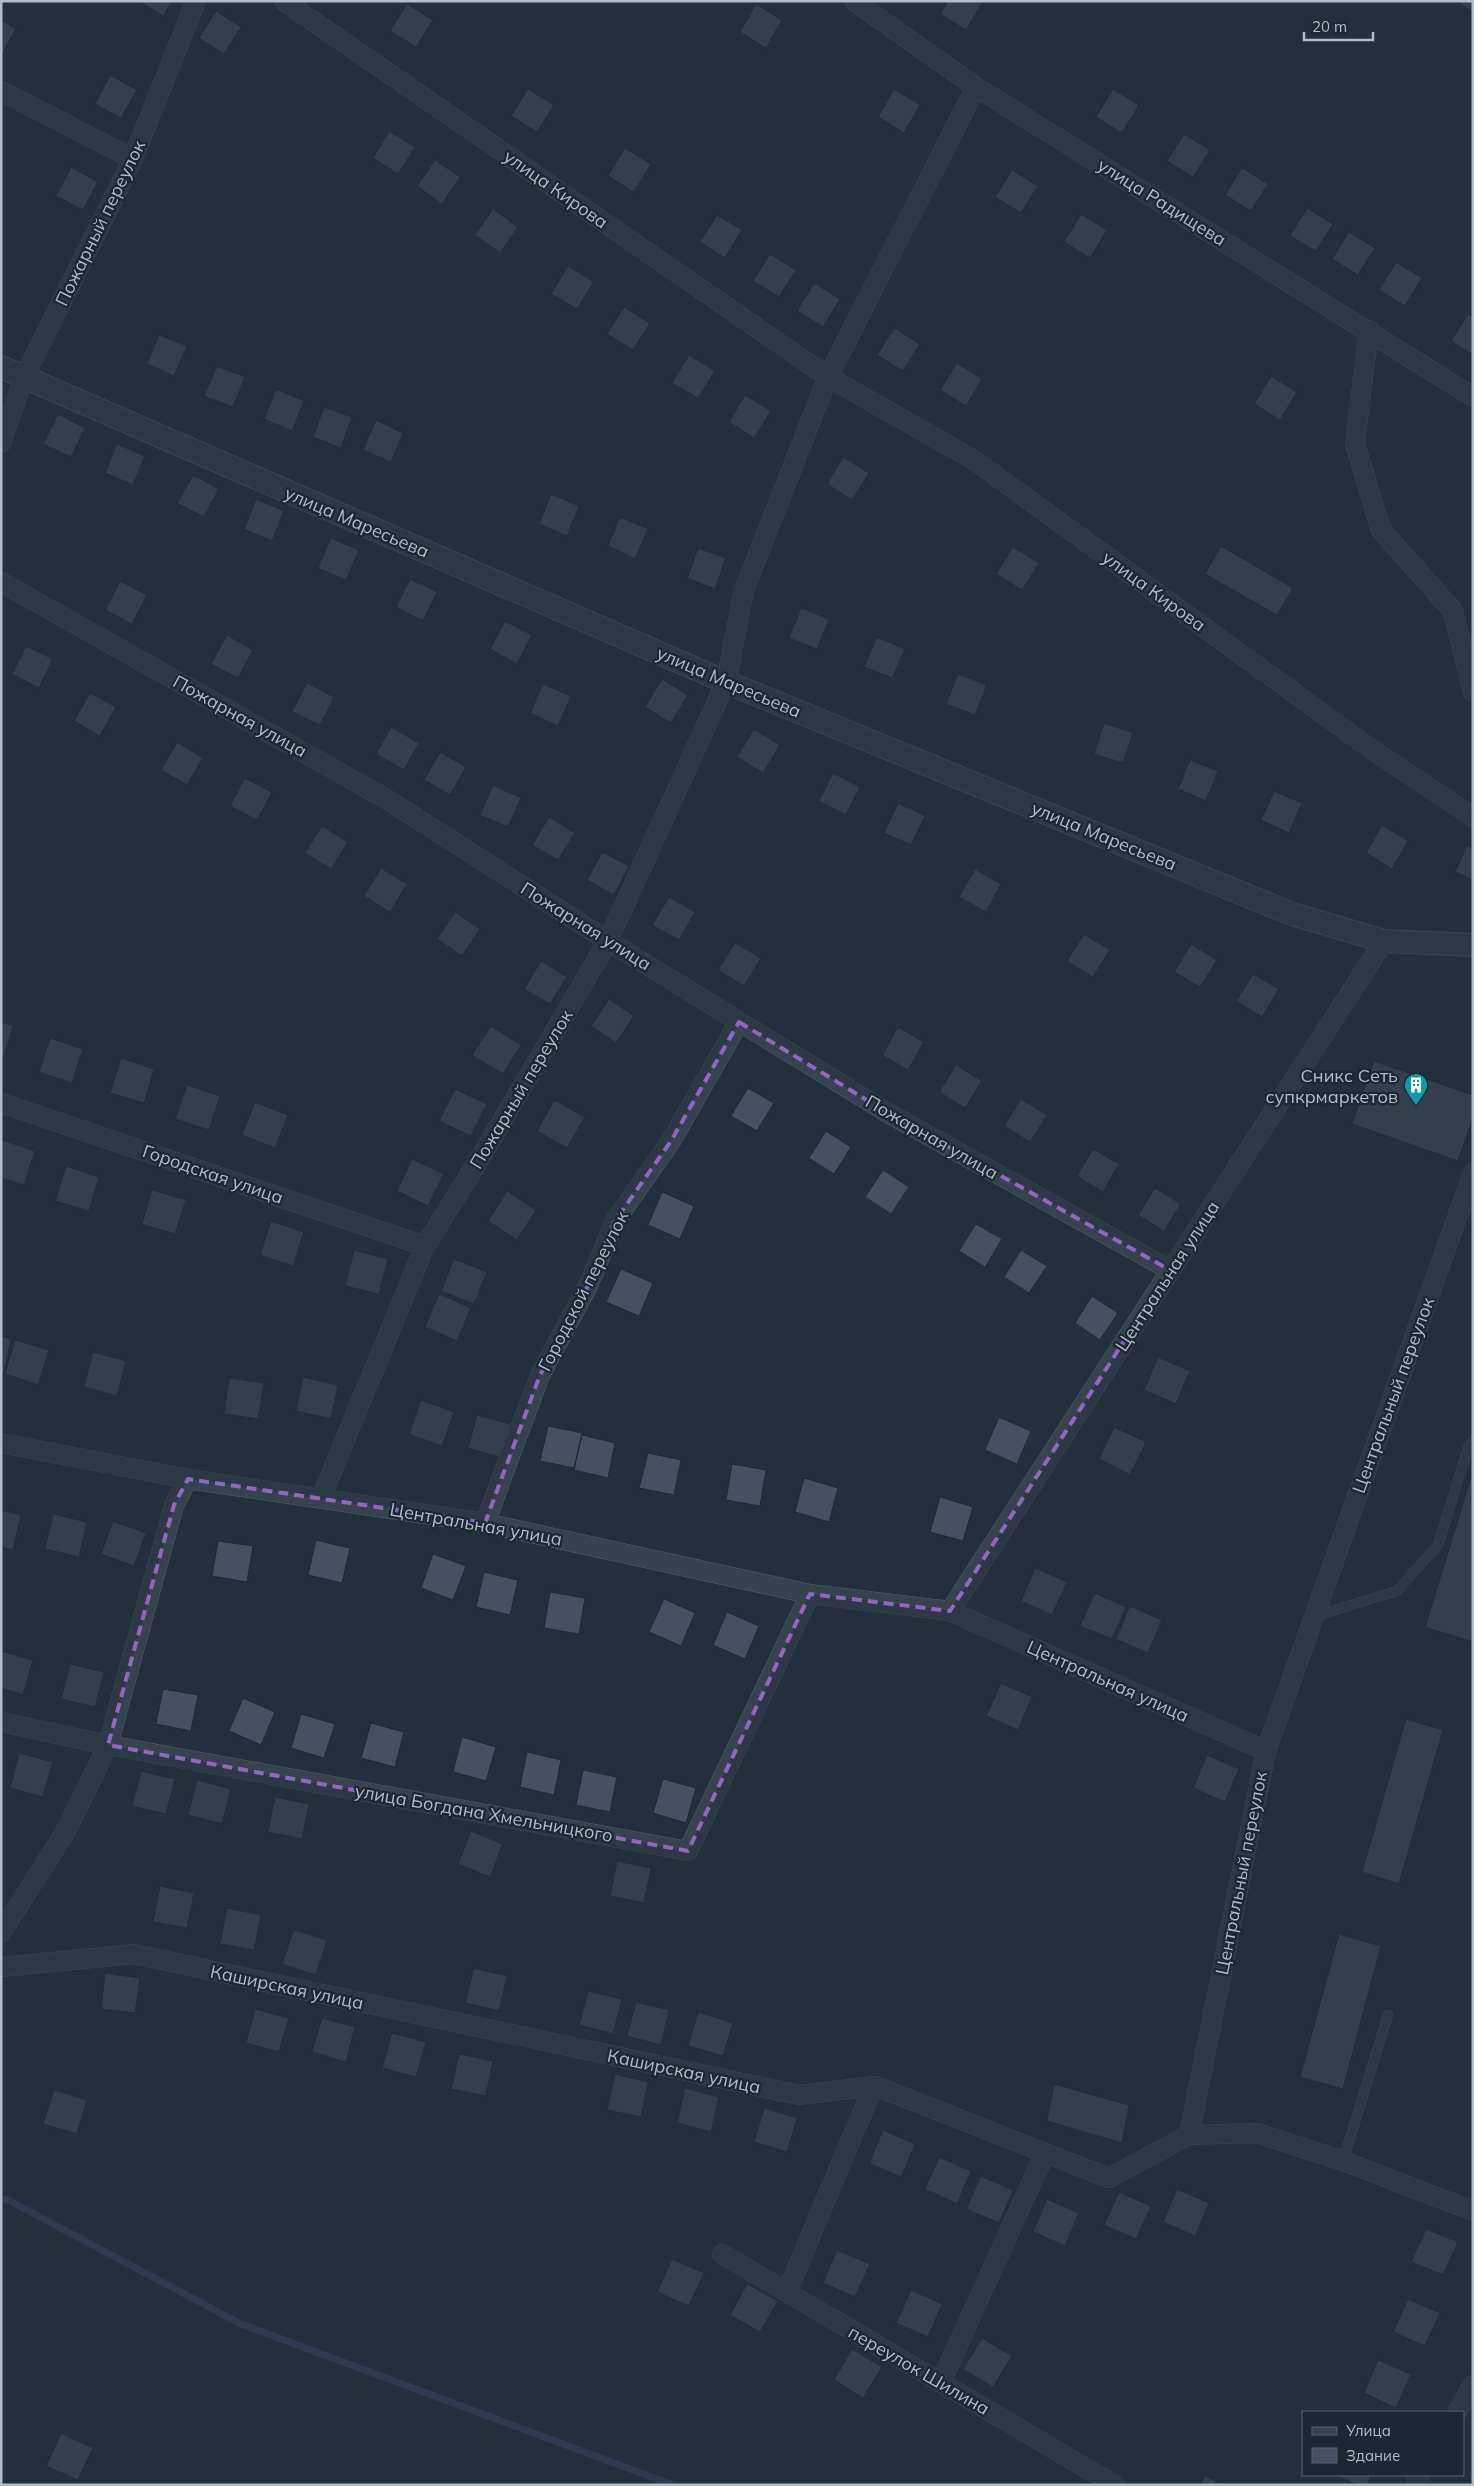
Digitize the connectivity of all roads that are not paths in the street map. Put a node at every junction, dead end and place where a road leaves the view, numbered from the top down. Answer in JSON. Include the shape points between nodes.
{"nodes":[{"id":1,"x":196,"y":1,"type":"edge"},
{"id":2,"x":284,"y":1,"type":"edge"},
{"id":3,"x":854,"y":1,"type":"edge"},
{"id":4,"x":976,"y":87,"type":"junction"},
{"id":5,"x":1,"y":91,"type":"edge"},
{"id":6,"x":133,"y":160,"type":"junction"},
{"id":7,"x":1369,"y":330,"type":"junction"},
{"id":8,"x":1,"y":367,"type":"edge"},
{"id":9,"x":24,"y":377,"type":"junction"},
{"id":10,"x":828,"y":377,"type":"junction"},
{"id":11,"x":1473,"y":397,"type":"edge"},
{"id":12,"x":1,"y":443,"type":"edge"},
{"id":13,"x":1,"y":582,"type":"edge"},
{"id":14,"x":726,"y":682,"type":"junction"},
{"id":15,"x":1473,"y":692,"type":"edge"},
{"id":16,"x":1473,"y":817,"type":"edge"},
{"id":17,"x":608,"y":941,"type":"junction"},
{"id":18,"x":1384,"y":941,"type":"junction"},
{"id":19,"x":1473,"y":945,"type":"edge"},
{"id":20,"x":739,"y":1022,"type":"junction"},
{"id":21,"x":1,"y":1103,"type":"edge"},
{"id":22,"x":1473,"y":1173,"type":"edge"},
{"id":23,"x":425,"y":1246,"type":"junction"},
{"id":24,"x":1170,"y":1270,"type":"junction"},
{"id":25,"x":1473,"y":1441,"type":"edge"},
{"id":26,"x":1,"y":1443,"type":"edge"},
{"id":27,"x":188,"y":1479,"type":"junction"},
{"id":28,"x":320,"y":1498,"type":"junction"},
{"id":29,"x":485,"y":1523,"type":"junction"},
{"id":30,"x":810,"y":1594,"type":"junction"},
{"id":31,"x":950,"y":1611,"type":"junction"},
{"id":32,"x":1314,"y":1617,"type":"junction"},
{"id":33,"x":1,"y":1722,"type":"edge"},
{"id":34,"x":108,"y":1744,"type":"junction"},
{"id":35,"x":1266,"y":1751,"type":"junction"},
{"id":36,"x":1,"y":1933,"type":"edge"},
{"id":37,"x":1,"y":1967,"type":"edge"},
{"id":38,"x":1388,"y":2015,"type":"dead end"},
{"id":39,"x":873,"y":2087,"type":"junction"},
{"id":40,"x":1189,"y":2136,"type":"junction"},
{"id":41,"x":1045,"y":2153,"type":"junction"},
{"id":42,"x":1343,"y":2161,"type":"junction"},
{"id":43,"x":1473,"y":2211,"type":"edge"},
{"id":44,"x":722,"y":2254,"type":"dead end"},
{"id":45,"x":787,"y":2292,"type":"junction"},
{"id":46,"x":941,"y":2382,"type":"junction"},
{"id":47,"x":1473,"y":2385,"type":"edge"},
{"id":48,"x":1458,"y":2411,"type":"edge"},
{"id":49,"x":1115,"y":2485,"type":"edge"}],
"edges":[{"from":1,"to":6,"type":"street","name":"Пожарный переулок"},
{"from":2,"to":10,"type":"street","name":"улица Кирова"},
{"from":3,"to":4,"type":"street","name":"улица Радищева"},
{"from":4,"to":7,"type":"street","name":"улица Радищева"},
{"from":4,"to":10,"type":"street"},
{"from":5,"to":6,"type":"street"},
{"from":6,"to":9,"type":"street","name":"Пожарный переулок"},
{"from":7,"to":11,"type":"street","name":"улица Радищева"},
{"from":7,"to":15,"type":"street","via":[[1355,444],[1381,530],[1453,612]]},
{"from":8,"to":9,"type":"street","name":"улица Маресьева"},
{"from":9,"to":12,"type":"street","name":"Пожарный переулок"},
{"from":9,"to":14,"type":"street","name":"улица Маресьева"},
{"from":10,"to":14,"type":"street","via":[[744,590]]},
{"from":10,"to":16,"type":"street","name":"улица Кирова","via":[[974,460],[1374,751]]},
{"from":13,"to":17,"type":"street","name":"Пожарная улица","via":[[388,800]]},
{"from":14,"to":17,"type":"street","name":"Пожарный переулок"},
{"from":14,"to":18,"type":"street","name":"улица Маресьева","via":[[1292,914]]},
{"from":17,"to":20,"type":"street","name":"Пожарная улица"},
{"from":17,"to":23,"type":"street","name":"Пожарный переулок"},
{"from":18,"to":19,"type":"street","name":"улица Маресьева"},
{"from":18,"to":24,"type":"street","name":"Центральная улица"},
{"from":20,"to":24,"type":"street","name":"Пожарная улица","via":[[888,1113]]},
{"from":20,"to":29,"type":"street","name":"Городской переулок","via":[[671,1141],[615,1221],[588,1286],[540,1374]]},
{"from":21,"to":23,"type":"street","name":"Городская улица"},
{"from":22,"to":32,"type":"street","name":"Центральный переулок"},
{"from":23,"to":28,"type":"street","name":"Пожарный переулок"},
{"from":24,"to":31,"type":"street","name":"Центральная улица"},
{"from":25,"to":32,"type":"lane","via":[[1438,1545],[1397,1591]]},
{"from":26,"to":27,"type":"street","name":"Центральная улица"},
{"from":27,"to":28,"type":"street","name":"Центральная улица"},
{"from":27,"to":34,"type":"street","via":[[174,1504]]},
{"from":28,"to":29,"type":"street","name":"Центральная улица"},
{"from":29,"to":30,"type":"street","name":"Центральная улица"},
{"from":30,"to":31,"type":"street","name":"Центральная улица"},
{"from":30,"to":34,"type":"street","name":"улица Богдана Хмельницкого","via":[[688,1851]]},
{"from":31,"to":35,"type":"street","name":"Центральная улица"},
{"from":32,"to":35,"type":"street","name":"Центральный переулок"},
{"from":33,"to":34,"type":"street","name":"улица Богдана Хмельницкого"},
{"from":34,"to":36,"type":"street","via":[[66,1831]]},
{"from":35,"to":40,"type":"street","name":"Центральный переулок"},
{"from":37,"to":39,"type":"street","name":"Каширская улица","via":[[134,1954],[799,2095]]},
{"from":38,"to":42,"type":"lane"},
{"from":39,"to":41,"type":"street","name":"Каширская улица"},
{"from":39,"to":45,"type":"street"},
{"from":40,"to":41,"type":"street","name":"Каширская улица","via":[[1109,2178]]},
{"from":40,"to":42,"type":"street","name":"Каширская улица","via":[[1257,2133]]},
{"from":41,"to":46,"type":"street"},
{"from":42,"to":43,"type":"street","name":"Каширская улица"},
{"from":44,"to":45,"type":"street","name":"переулок Шилина"},
{"from":45,"to":46,"type":"street","name":"переулок Шилина"},
{"from":46,"to":49,"type":"street","name":"переулок Шилина"},
{"from":47,"to":48,"type":"street"}]}
